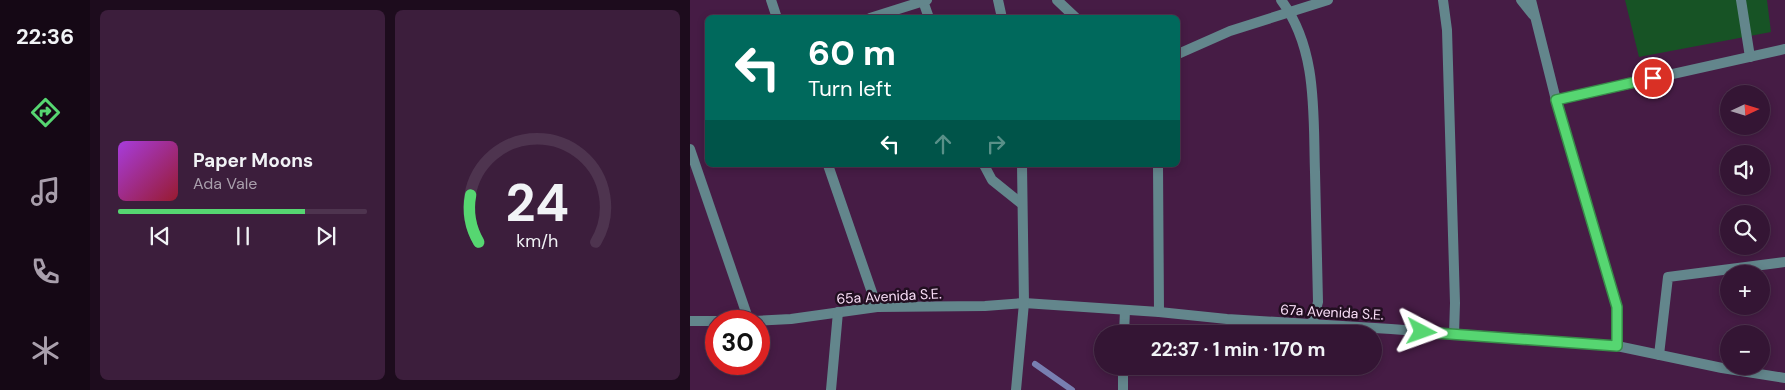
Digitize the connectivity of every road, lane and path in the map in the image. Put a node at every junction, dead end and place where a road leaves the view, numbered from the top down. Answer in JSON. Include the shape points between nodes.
{"nodes":[{"id":1,"x":771,"y":0,"type":"edge"},
{"id":2,"x":998,"y":0,"type":"edge"},
{"id":3,"x":1057,"y":0,"type":"edge"},
{"id":4,"x":1282,"y":0,"type":"edge"},
{"id":5,"x":1328,"y":0,"type":"edge"},
{"id":6,"x":1443,"y":0,"type":"edge"},
{"id":7,"x":1521,"y":0,"type":"edge"},
{"id":8,"x":1531,"y":0,"type":"edge"},
{"id":9,"x":1741,"y":0,"type":"edge"},
{"id":10,"x":925,"y":1,"type":"edge"},
{"id":11,"x":1290,"y":12,"type":"junction"},
{"id":12,"x":776,"y":15,"type":"edge"},
{"id":13,"x":880,"y":15,"type":"edge"},
{"id":14,"x":927,"y":15,"type":"edge"},
{"id":15,"x":1001,"y":15,"type":"edge"},
{"id":16,"x":1073,"y":15,"type":"edge"},
{"id":17,"x":1535,"y":18,"type":"junction"},
{"id":18,"x":1785,"y":50,"type":"edge"},
{"id":19,"x":1180,"y":53,"type":"edge"},
{"id":20,"x":1750,"y":57,"type":"junction"},
{"id":21,"x":1556,"y":100,"type":"junction"},
{"id":22,"x":690,"y":149,"type":"edge"},
{"id":23,"x":829,"y":167,"type":"edge"},
{"id":24,"x":985,"y":167,"type":"edge"},
{"id":25,"x":1022,"y":167,"type":"edge"},
{"id":26,"x":1158,"y":167,"type":"edge"},
{"id":27,"x":1022,"y":204,"type":"junction"},
{"id":28,"x":1785,"y":262,"type":"edge"},
{"id":29,"x":1024,"y":303,"type":"junction"},
{"id":30,"x":877,"y":307,"type":"junction"},
{"id":31,"x":745,"y":310,"type":"edge"},
{"id":32,"x":1125,"y":310,"type":"junction"},
{"id":33,"x":838,"y":312,"type":"junction"},
{"id":34,"x":1159,"y":312,"type":"junction"},
{"id":35,"x":770,"y":320,"type":"edge"},
{"id":36,"x":690,"y":321,"type":"edge"},
{"id":37,"x":705,"y":322,"type":"edge"},
{"id":38,"x":1312,"y":324,"type":"junction"},
{"id":39,"x":690,"y":325,"type":"edge"},
{"id":40,"x":1124,"y":325,"type":"edge"},
{"id":41,"x":1454,"y":334,"type":"junction"},
{"id":42,"x":1617,"y":346,"type":"junction"},
{"id":43,"x":1659,"y":355,"type":"junction"},
{"id":44,"x":1124,"y":375,"type":"edge"},
{"id":45,"x":1785,"y":378,"type":"edge"},
{"id":46,"x":831,"y":390,"type":"edge"},
{"id":47,"x":1016,"y":390,"type":"edge"},
{"id":48,"x":1123,"y":390,"type":"edge"}],
"edges":[{"from":1,"to":12,"type":"street"},
{"from":2,"to":15,"type":"street"},
{"from":3,"to":16,"type":"street"},
{"from":4,"to":11,"type":"street"},
{"from":5,"to":11,"type":"street"},
{"from":6,"to":41,"type":"street","via":[[1447,30]]},
{"from":7,"to":17,"type":"street"},
{"from":8,"to":17,"type":"street"},
{"from":9,"to":20,"type":"street"},
{"from":10,"to":13,"type":"street"},
{"from":10,"to":14,"type":"street"},
{"from":11,"to":19,"type":"street","via":[[1230,31]]},
{"from":11,"to":38,"type":"street","via":[[1302,40],[1312,79],[1318,302]]},
{"from":17,"to":21,"type":"street"},
{"from":18,"to":20,"type":"street"},
{"from":20,"to":21,"type":"street"},
{"from":21,"to":42,"type":"street","via":[[1617,307]]},
{"from":22,"to":31,"type":"street"},
{"from":23,"to":30,"type":"street"},
{"from":24,"to":27,"type":"street","via":[[992,180]]},
{"from":25,"to":27,"type":"street"},
{"from":26,"to":34,"type":"street"},
{"from":27,"to":29,"type":"street"},
{"from":28,"to":43,"type":"street","via":[[1668,277]]},
{"from":29,"to":30,"type":"street","name":"65a Avenida S.E."},
{"from":29,"to":32,"type":"street","name":"67a Avenida S.E."},
{"from":29,"to":47,"type":"street"},
{"from":30,"to":33,"type":"street","name":"65a Avenida S.E."},
{"from":32,"to":34,"type":"street","name":"67a Avenida S.E."},
{"from":32,"to":40,"type":"street"},
{"from":33,"to":35,"type":"street","name":"65a Avenida S.E."},
{"from":33,"to":46,"type":"street"},
{"from":34,"to":38,"type":"street","name":"67a Avenida S.E."},
{"from":36,"to":37,"type":"street"},
{"from":36,"to":39,"type":"street"},
{"from":38,"to":41,"type":"street","name":"67a Avenida S.E."},
{"from":41,"to":42,"type":"street","name":"67a Avenida S.E."},
{"from":42,"to":43,"type":"street","name":"67a Avenida S.E."},
{"from":43,"to":45,"type":"street","name":"67a Avenida S.E."},
{"from":44,"to":48,"type":"street"}]}
